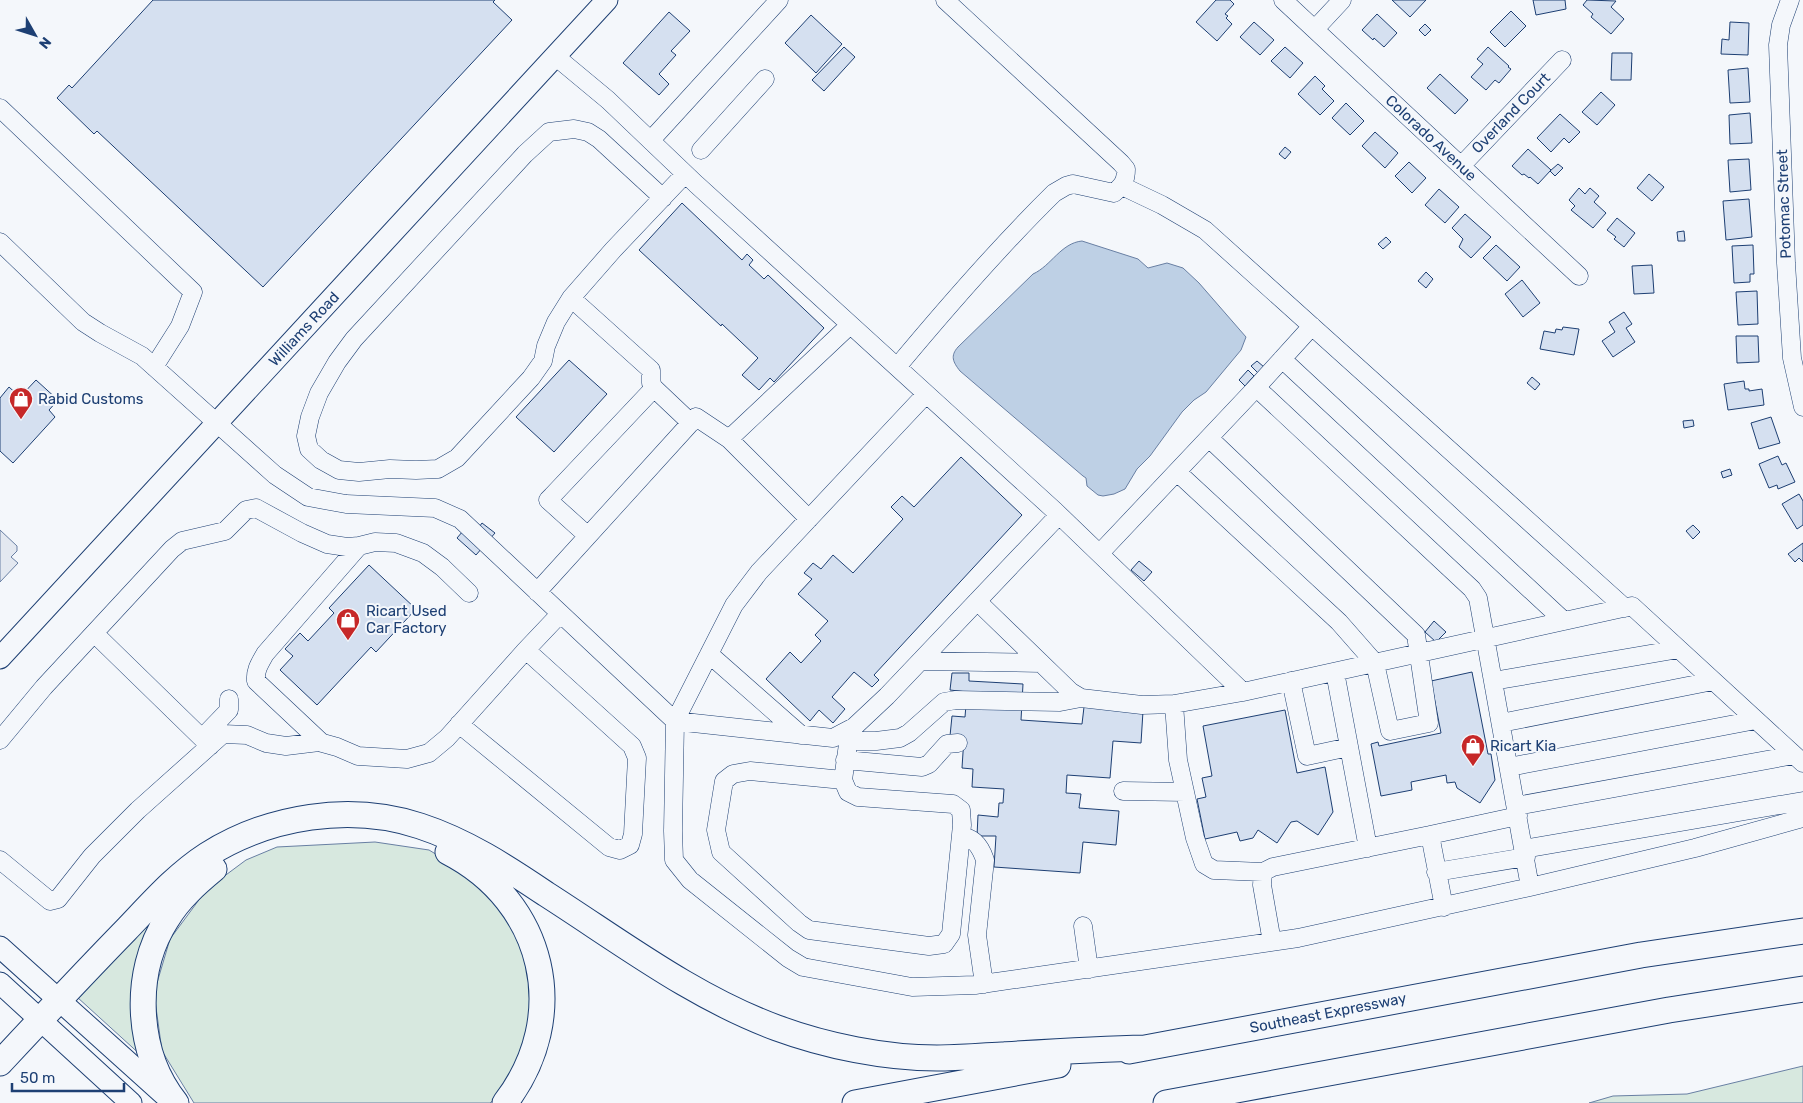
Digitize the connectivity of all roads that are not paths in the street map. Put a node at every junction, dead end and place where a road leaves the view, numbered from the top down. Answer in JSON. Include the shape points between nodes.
{"nodes":[{"id":1,"x":607,"y":0,"type":"edge"},
{"id":2,"x":779,"y":0,"type":"edge"},
{"id":3,"x":945,"y":0,"type":"edge"},
{"id":4,"x":1283,"y":0,"type":"edge"},
{"id":5,"x":1342,"y":0,"type":"edge"},
{"id":6,"x":1790,"y":0,"type":"edge"},
{"id":7,"x":1315,"y":30,"type":"junction"},
{"id":8,"x":555,"y":56,"type":"junction"},
{"id":9,"x":1562,"y":60,"type":"dead end"},
{"id":10,"x":765,"y":79,"type":"dead end"},
{"id":11,"x":0,"y":108,"type":"edge"},
{"id":12,"x":651,"y":140,"type":"junction"},
{"id":13,"x":701,"y":150,"type":"dead end"},
{"id":14,"x":1461,"y":166,"type":"junction"},
{"id":15,"x":685,"y":174,"type":"junction"},
{"id":16,"x":1122,"y":186,"type":"junction"},
{"id":17,"x":663,"y":198,"type":"junction"},
{"id":18,"x":0,"y":242,"type":"edge"},
{"id":19,"x":1795,"y":263,"type":"edge"},
{"id":20,"x":1580,"y":276,"type":"dead end"},
{"id":21,"x":571,"y":298,"type":"junction"},
{"id":22,"x":850,"y":325,"type":"junction"},
{"id":23,"x":1312,"y":326,"type":"junction"},
{"id":24,"x":1282,"y":359,"type":"junction"},
{"id":25,"x":154,"y":367,"type":"junction"},
{"id":26,"x":897,"y":368,"type":"junction"},
{"id":27,"x":654,"y":388,"type":"junction"},
{"id":28,"x":1253,"y":391,"type":"junction"},
{"id":29,"x":926,"y":394,"type":"junction"},
{"id":30,"x":1803,"y":407,"type":"edge"},
{"id":31,"x":217,"y":423,"type":"junction"},
{"id":32,"x":691,"y":423,"type":"junction"},
{"id":33,"x":1208,"y":438,"type":"junction"},
{"id":34,"x":729,"y":439,"type":"junction"},
{"id":35,"x":1177,"y":472,"type":"junction"},
{"id":36,"x":1059,"y":515,"type":"junction"},
{"id":37,"x":809,"y":518,"type":"junction"},
{"id":38,"x":588,"y":536,"type":"junction"},
{"id":39,"x":359,"y":546,"type":"junction"},
{"id":40,"x":1100,"y":554,"type":"junction"},
{"id":41,"x":537,"y":592,"type":"junction"},
{"id":42,"x":469,"y":593,"type":"dead end"},
{"id":43,"x":977,"y":602,"type":"junction"},
{"id":44,"x":1625,"y":608,"type":"junction"},
{"id":45,"x":560,"y":614,"type":"junction"},
{"id":46,"x":1564,"y":621,"type":"junction"},
{"id":47,"x":94,"y":634,"type":"junction"},
{"id":48,"x":1485,"y":638,"type":"junction"},
{"id":49,"x":1679,"y":649,"type":"junction"},
{"id":50,"x":526,"y":650,"type":"junction"},
{"id":51,"x":709,"y":654,"type":"junction"},
{"id":52,"x":1419,"y":654,"type":"junction"},
{"id":53,"x":0,"y":658,"type":"edge"},
{"id":54,"x":921,"y":661,"type":"junction"},
{"id":55,"x":1041,"y":663,"type":"junction"},
{"id":56,"x":1375,"y":663,"type":"junction"},
{"id":57,"x":1334,"y":672,"type":"junction"},
{"id":58,"x":1290,"y":681,"type":"junction"},
{"id":59,"x":1493,"y":681,"type":"junction"},
{"id":60,"x":1713,"y":681,"type":"junction"},
{"id":61,"x":1243,"y":692,"type":"junction"},
{"id":62,"x":1081,"y":698,"type":"junction"},
{"id":63,"x":229,"y":699,"type":"dead end"},
{"id":64,"x":1174,"y":704,"type":"junction"},
{"id":65,"x":1756,"y":720,"type":"junction"},
{"id":66,"x":675,"y":721,"type":"junction"},
{"id":67,"x":1501,"y":723,"type":"junction"},
{"id":68,"x":459,"y":724,"type":"junction"},
{"id":69,"x":801,"y":735,"type":"junction"},
{"id":70,"x":849,"y":735,"type":"junction"},
{"id":71,"x":0,"y":740,"type":"edge"},
{"id":72,"x":206,"y":742,"type":"junction"},
{"id":73,"x":322,"y":743,"type":"junction"},
{"id":74,"x":958,"y":743,"type":"dead end"},
{"id":75,"x":1349,"y":747,"type":"junction"},
{"id":76,"x":1799,"y":759,"type":"edge"},
{"id":77,"x":846,"y":760,"type":"junction"},
{"id":78,"x":1509,"y":768,"type":"junction"},
{"id":79,"x":843,"y":780,"type":"junction"},
{"id":80,"x":1122,"y":792,"type":"dead end"},
{"id":81,"x":1185,"y":792,"type":"junction"},
{"id":82,"x":1803,"y":801,"type":"edge"},
{"id":83,"x":1517,"y":811,"type":"junction"},
{"id":84,"x":1803,"y":818,"type":"edge"},
{"id":85,"x":1430,"y":835,"type":"junction"},
{"id":86,"x":961,"y":837,"type":"junction"},
{"id":87,"x":1368,"y":848,"type":"junction"},
{"id":88,"x":1525,"y":853,"type":"junction"},
{"id":89,"x":0,"y":860,"type":"edge"},
{"id":90,"x":1264,"y":872,"type":"junction"},
{"id":91,"x":1436,"y":872,"type":"junction"},
{"id":92,"x":1530,"y":888,"type":"junction"},
{"id":93,"x":1444,"y":907,"type":"junction"},
{"id":94,"x":1084,"y":926,"type":"dead end"},
{"id":95,"x":1803,"y":931,"type":"edge"},
{"id":96,"x":1272,"y":942,"type":"junction"},
{"id":97,"x":0,"y":947,"type":"edge"},
{"id":98,"x":1090,"y":969,"type":"junction"},
{"id":99,"x":0,"y":983,"type":"edge"},
{"id":100,"x":984,"y":984,"type":"junction"},
{"id":101,"x":1803,"y":989,"type":"edge"},
{"id":102,"x":58,"y":1000,"type":"junction"},
{"id":103,"x":41,"y":1020,"type":"junction"},
{"id":104,"x":1145,"y":1048,"type":"junction"},
{"id":105,"x":0,"y":1063,"type":"edge"},
{"id":106,"x":1238,"y":1089,"type":"junction"},
{"id":107,"x":131,"y":1103,"type":"edge"},
{"id":108,"x":172,"y":1103,"type":"edge"},
{"id":109,"x":176,"y":1103,"type":"edge"},
{"id":110,"x":504,"y":1103,"type":"edge"},
{"id":111,"x":855,"y":1103,"type":"edge"},
{"id":112,"x":1166,"y":1103,"type":"edge"},
{"id":113,"x":1204,"y":1103,"type":"edge"}],
"edges":[{"from":1,"to":8,"type":"main road","name":"Williams Road"},
{"from":2,"to":12,"type":"street"},
{"from":3,"to":16,"type":"street","via":[[1121,163],[1126,169],[1126,180]]},
{"from":4,"to":7,"type":"street","name":"Colorado Avenue"},
{"from":5,"to":7,"type":"street"},
{"from":6,"to":19,"type":"street","name":"Potomac Street","via":[[1778,45]]},
{"from":7,"to":14,"type":"street","name":"Colorado Avenue"},
{"from":8,"to":12,"type":"street"},
{"from":8,"to":31,"type":"main road","name":"Williams Road"},
{"from":9,"to":14,"type":"street","name":"Overland Court"},
{"from":10,"to":13,"type":"street"},
{"from":11,"to":25,"type":"street","via":[[193,292],[180,326]]},
{"from":12,"to":15,"type":"street"},
{"from":14,"to":20,"type":"street","name":"Colorado Avenue"},
{"from":15,"to":17,"type":"street"},
{"from":15,"to":22,"type":"street"},
{"from":16,"to":23,"type":"street","via":[[1205,230]]},
{"from":16,"to":26,"type":"street","via":[[1114,193],[1073,184],[1054,193],[990,260]]},
{"from":17,"to":21,"type":"street"},
{"from":17,"to":21,"type":"street","via":[[588,132],[574,129],[549,132],[354,339],[319,393],[306,436],[309,449],[320,460],[340,470],[438,469],[457,458],[531,378],[543,361],[556,322]]},
{"from":18,"to":25,"type":"street","via":[[83,322],[142,356]]},
{"from":19,"to":30,"type":"street","name":"Potomac Street","via":[[1792,358]]},
{"from":21,"to":27,"type":"street","via":[[651,370]]},
{"from":22,"to":26,"type":"street"},
{"from":22,"to":34,"type":"street"},
{"from":23,"to":24,"type":"street"},
{"from":23,"to":44,"type":"street"},
{"from":24,"to":28,"type":"street"},
{"from":24,"to":46,"type":"street"},
{"from":25,"to":31,"type":"street"},
{"from":26,"to":29,"type":"street"},
{"from":27,"to":32,"type":"street"},
{"from":27,"to":38,"type":"street","via":[[548,500]]},
{"from":28,"to":33,"type":"street"},
{"from":28,"to":48,"type":"street","via":[[1260,391],[1472,589],[1478,598]]},
{"from":29,"to":36,"type":"street"},
{"from":29,"to":37,"type":"street"},
{"from":31,"to":41,"type":"street","via":[[275,475],[308,497],[346,504],[435,508],[460,519]]},
{"from":31,"to":53,"type":"main road","name":"Williams Road"},
{"from":32,"to":34,"type":"street","via":[[696,417]]},
{"from":32,"to":38,"type":"street"},
{"from":33,"to":35,"type":"street"},
{"from":33,"to":52,"type":"street","via":[[1416,635]]},
{"from":34,"to":37,"type":"street"},
{"from":35,"to":40,"type":"street"},
{"from":35,"to":56,"type":"street","via":[[1340,622]]},
{"from":36,"to":40,"type":"street"},
{"from":36,"to":43,"type":"street"},
{"from":37,"to":51,"type":"street","via":[[759,572],[734,605]]},
{"from":38,"to":41,"type":"street"},
{"from":39,"to":42,"type":"street","via":[[396,542],[423,553]]},
{"from":39,"to":47,"type":"street","via":[[328,544],[256,508],[246,510],[225,531],[182,540]]},
{"from":39,"to":73,"type":"street","via":[[257,667],[256,681]]},
{"from":40,"to":61,"type":"street"},
{"from":41,"to":45,"type":"street"},
{"from":43,"to":54,"type":"street"},
{"from":43,"to":55,"type":"street"},
{"from":44,"to":46,"type":"street"},
{"from":44,"to":49,"type":"street","via":[[1632,606]]},
{"from":45,"to":50,"type":"street"},
{"from":45,"to":66,"type":"street"},
{"from":46,"to":48,"type":"street"},
{"from":47,"to":71,"type":"street"},
{"from":47,"to":72,"type":"street"},
{"from":48,"to":52,"type":"street"},
{"from":48,"to":59,"type":"street"},
{"from":49,"to":59,"type":"street"},
{"from":49,"to":60,"type":"street"},
{"from":50,"to":68,"type":"street"},
{"from":50,"to":68,"type":"street","via":[[632,746],[637,758],[630,845],[620,850],[609,847]]},
{"from":51,"to":66,"type":"street"},
{"from":51,"to":69,"type":"street"},
{"from":52,"to":56,"type":"street"},
{"from":52,"to":56,"type":"street","via":[[1429,723],[1390,731]]},
{"from":54,"to":55,"type":"street"},
{"from":54,"to":70,"type":"street"},
{"from":55,"to":62,"type":"street"},
{"from":56,"to":57,"type":"street"},
{"from":57,"to":58,"type":"street"},
{"from":57,"to":75,"type":"street"},
{"from":58,"to":61,"type":"street"},
{"from":58,"to":75,"type":"street","via":[[1307,756]]},
{"from":59,"to":67,"type":"street"},
{"from":60,"to":65,"type":"street"},
{"from":60,"to":67,"type":"street"},
{"from":61,"to":64,"type":"street"},
{"from":62,"to":64,"type":"street","via":[[1142,705]]},
{"from":62,"to":70,"type":"street","via":[[1060,702],[956,700],[944,702],[900,738],[876,742]]},
{"from":63,"to":72,"type":"street","via":[[229,710]]},
{"from":64,"to":81,"type":"street","via":[[1178,760]]},
{"from":65,"to":76,"type":"street"},
{"from":65,"to":78,"type":"street"},
{"from":66,"to":69,"type":"street"},
{"from":66,"to":100,"type":"street","via":[[674,860],[690,880],[803,967],[912,987]]},
{"from":67,"to":78,"type":"street"},
{"from":68,"to":73,"type":"street","via":[[429,753],[406,759],[358,756]]},
{"from":69,"to":70,"type":"street","via":[[833,738]]},
{"from":70,"to":77,"type":"street"},
{"from":72,"to":73,"type":"street","via":[[224,734],[247,735],[266,743],[286,746]]},
{"from":72,"to":89,"type":"street","via":[[104,845],[58,898],[50,901]]},
{"from":74,"to":77,"type":"street","via":[[947,744],[929,764],[922,766]]},
{"from":75,"to":87,"type":"street"},
{"from":76,"to":83,"type":"street"},
{"from":77,"to":79,"type":"street"},
{"from":78,"to":83,"type":"street"},
{"from":79,"to":86,"type":"street","via":[[848,792],[858,797],[953,804],[961,810]]},
{"from":79,"to":86,"type":"street","via":[[750,771],[733,774],[724,781],[716,830],[721,852],[809,930],[928,946],[944,944],[951,934]]},
{"from":80,"to":81,"type":"street"},
{"from":81,"to":90,"type":"street","via":[[1204,864],[1214,870]]},
{"from":82,"to":88,"type":"street"},
{"from":83,"to":85,"type":"street"},
{"from":83,"to":88,"type":"street"},
{"from":84,"to":92,"type":"street"},
{"from":85,"to":87,"type":"street"},
{"from":85,"to":91,"type":"street"},
{"from":86,"to":100,"type":"street","via":[[974,841],[985,860],[977,935]]},
{"from":87,"to":90,"type":"street","via":[[1273,867]]},
{"from":88,"to":91,"type":"street"},
{"from":88,"to":92,"type":"street"},
{"from":90,"to":96,"type":"street","via":[[1262,885]]},
{"from":91,"to":93,"type":"street"},
{"from":92,"to":93,"type":"street"},
{"from":93,"to":96,"type":"street"},
{"from":94,"to":98,"type":"street"},
{"from":95,"to":104,"type":"highway","name":"Southeast Expressway","via":[[1641,955]]},
{"from":96,"to":98,"type":"street"},
{"from":97,"to":102,"type":"main road"},
{"from":98,"to":100,"type":"street"},
{"from":99,"to":103,"type":"main road"},
{"from":101,"to":106,"type":"highway","via":[[1669,1010]]},
{"from":102,"to":103,"type":"highway"},
{"from":102,"to":104,"type":"highway","via":[[172,882],[206,856],[244,836],[275,826],[324,815],[346,814],[417,824],[454,839],[503,866],[671,975],[744,1015],[824,1042],[882,1054],[936,1058]]},
{"from":102,"to":108,"type":"main road"},
{"from":103,"to":105,"type":"highway"},
{"from":103,"to":107,"type":"main road"},
{"from":104,"to":111,"type":"highway","name":"Southeast Expressway"},
{"from":106,"to":112,"type":"highway"},
{"from":106,"to":113,"type":"highway"},
{"from":109,"to":110,"type":"highway","via":[[151,1056],[145,1035],[143,1005],[150,959],[166,920],[192,887],[239,854],[293,835],[352,829],[408,837],[463,860],[494,885],[520,916],[539,964],[540,1025],[531,1058]]}]}
